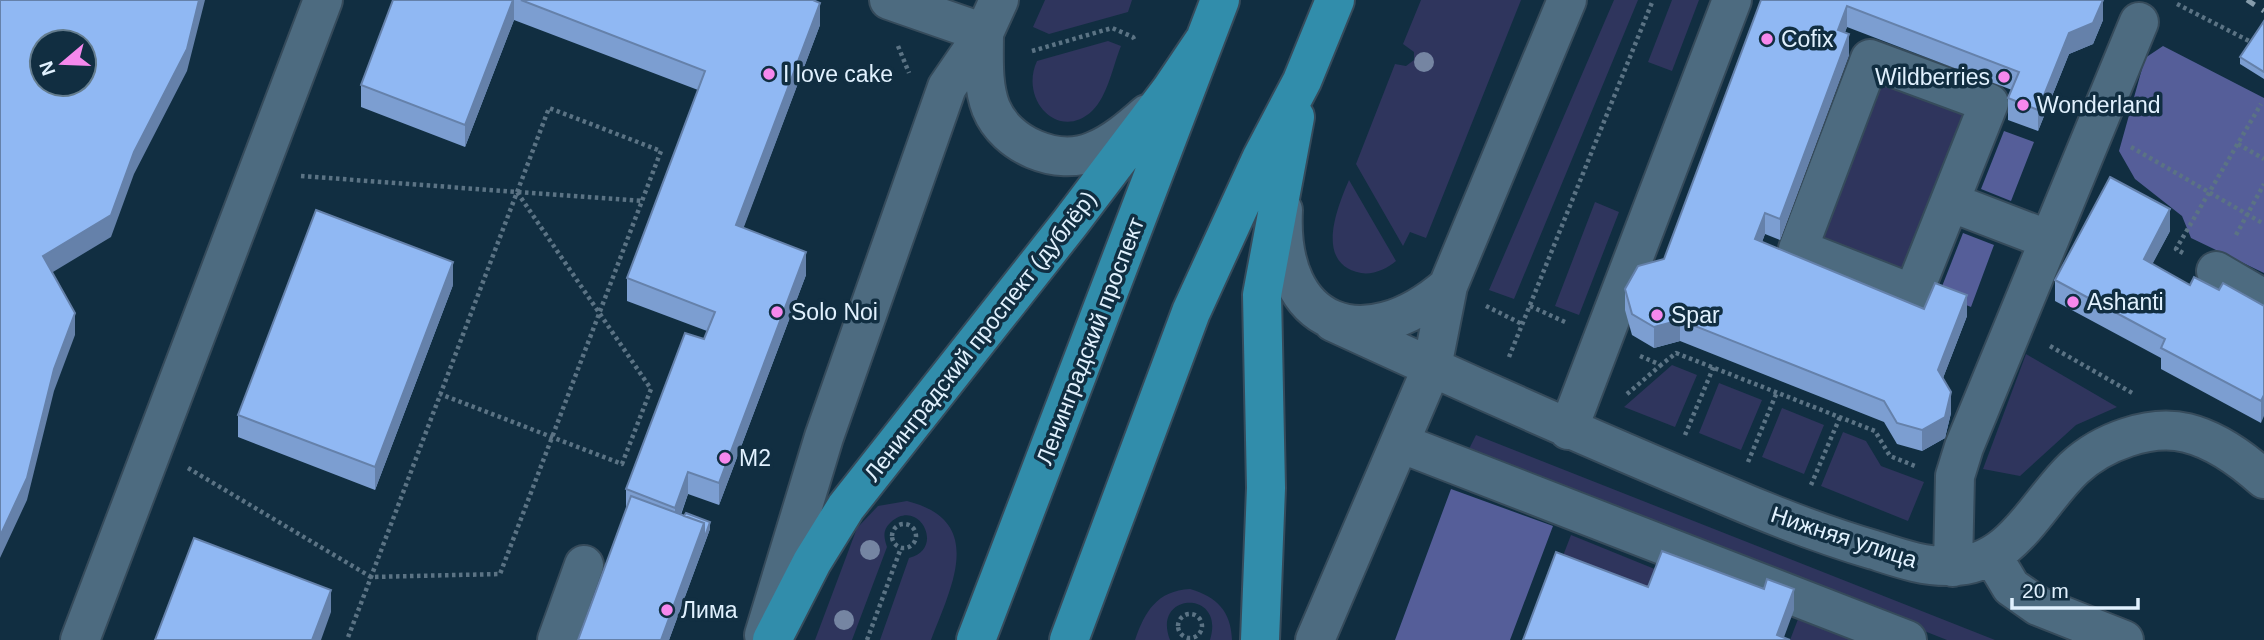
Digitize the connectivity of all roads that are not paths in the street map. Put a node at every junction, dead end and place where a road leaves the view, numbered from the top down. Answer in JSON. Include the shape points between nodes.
{"nodes":[{"id":1,"x":324,"y":0,"type":"edge"},
{"id":2,"x":889,"y":0,"type":"edge"},
{"id":3,"x":1220,"y":0,"type":"edge"},
{"id":4,"x":1335,"y":0,"type":"edge"},
{"id":5,"x":1567,"y":0,"type":"edge"},
{"id":6,"x":1732,"y":0,"type":"edge"},
{"id":7,"x":992,"y":17,"type":"edge"},
{"id":8,"x":2139,"y":22,"type":"dead end"},
{"id":9,"x":1203,"y":42,"type":"junction"},
{"id":10,"x":1302,"y":81,"type":"junction"},
{"id":11,"x":1170,"y":91,"type":"junction"},
{"id":12,"x":1285,"y":175,"type":"junction"},
{"id":13,"x":1950,"y":202,"type":"junction"},
{"id":14,"x":2049,"y":240,"type":"junction"},
{"id":15,"x":2216,"y":271,"type":"road end"},
{"id":16,"x":1448,"y":286,"type":"junction"},
{"id":17,"x":2264,"y":299,"type":"edge"},
{"id":18,"x":1333,"y":322,"type":"junction"},
{"id":19,"x":1432,"y":367,"type":"junction"},
{"id":20,"x":1569,"y":430,"type":"junction"},
{"id":21,"x":1400,"y":443,"type":"junction"},
{"id":22,"x":2264,"y":479,"type":"edge"},
{"id":23,"x":1993,"y":557,"type":"junction"},
{"id":24,"x":584,"y":565,"type":"dead end"},
{"id":25,"x":1952,"y":567,"type":"junction"},
{"id":26,"x":80,"y":640,"type":"edge"},
{"id":27,"x":557,"y":640,"type":"edge"},
{"id":28,"x":762,"y":640,"type":"edge"},
{"id":29,"x":772,"y":640,"type":"edge"},
{"id":30,"x":976,"y":640,"type":"edge"},
{"id":31,"x":1069,"y":640,"type":"edge"},
{"id":32,"x":1260,"y":640,"type":"edge"},
{"id":33,"x":1315,"y":640,"type":"edge"},
{"id":34,"x":1907,"y":640,"type":"edge"},
{"id":35,"x":2124,"y":640,"type":"edge"}],
"edges":[{"from":1,"to":26,"type":"street"},
{"from":2,"to":7,"type":"street"},
{"from":3,"to":9,"type":"main road"},
{"from":4,"to":10,"type":"main road"},
{"from":5,"to":16,"type":"street"},
{"from":6,"to":20,"type":"street","via":[[1709,108],[1603,339]]},
{"from":7,"to":11,"type":"street","via":[[984,71],[990,106],[998,124],[1016,141],[1040,152],[1067,157],[1093,152],[1125,132]]},
{"from":7,"to":28,"type":"street","via":[[947,87],[824,436]]},
{"from":8,"to":14,"type":"street"},
{"from":9,"to":11,"type":"main road","name":"Ленинградский проспект (дублёр)"},
{"from":9,"to":30,"type":"main road","name":"Ленинградский проспект"},
{"from":10,"to":12,"type":"main road"},
{"from":10,"to":31,"type":"main road","via":[[1191,312]]},
{"from":11,"to":29,"type":"main road","name":"Ленинградский проспект (дублёр)","via":[[846,507],[811,562]]},
{"from":12,"to":18,"type":"street","name":"Нижняя улица","via":[[1283,233],[1291,277],[1307,304]]},
{"from":12,"to":32,"type":"main road","via":[[1262,295],[1266,502]]},
{"from":13,"to":13,"type":"street","via":[[1913,294],[1798,249],[1824,151],[1870,59],[1989,103]]},
{"from":13,"to":14,"type":"street"},
{"from":14,"to":25,"type":"street","via":[[1955,476]]},
{"from":15,"to":17,"type":"street"},
{"from":16,"to":18,"type":"street","via":[[1424,307],[1400,319],[1367,326]]},
{"from":16,"to":19,"type":"street"},
{"from":18,"to":19,"type":"street","name":"Нижняя улица"},
{"from":19,"to":20,"type":"street","name":"Нижняя улица"},
{"from":19,"to":21,"type":"street"},
{"from":20,"to":25,"type":"street","name":"Нижняя улица","via":[[1814,532],[1917,563]]},
{"from":21,"to":33,"type":"street"},
{"from":21,"to":34,"type":"street"},
{"from":22,"to":23,"type":"street","name":"Нижняя улица","via":[[2247,464],[2186,433],[2153,432],[2118,441],[2074,468]]},
{"from":23,"to":25,"type":"street","name":"Нижняя улица"},
{"from":23,"to":35,"type":"street","via":[[2011,587],[2038,606]]},
{"from":24,"to":27,"type":"street"}]}
